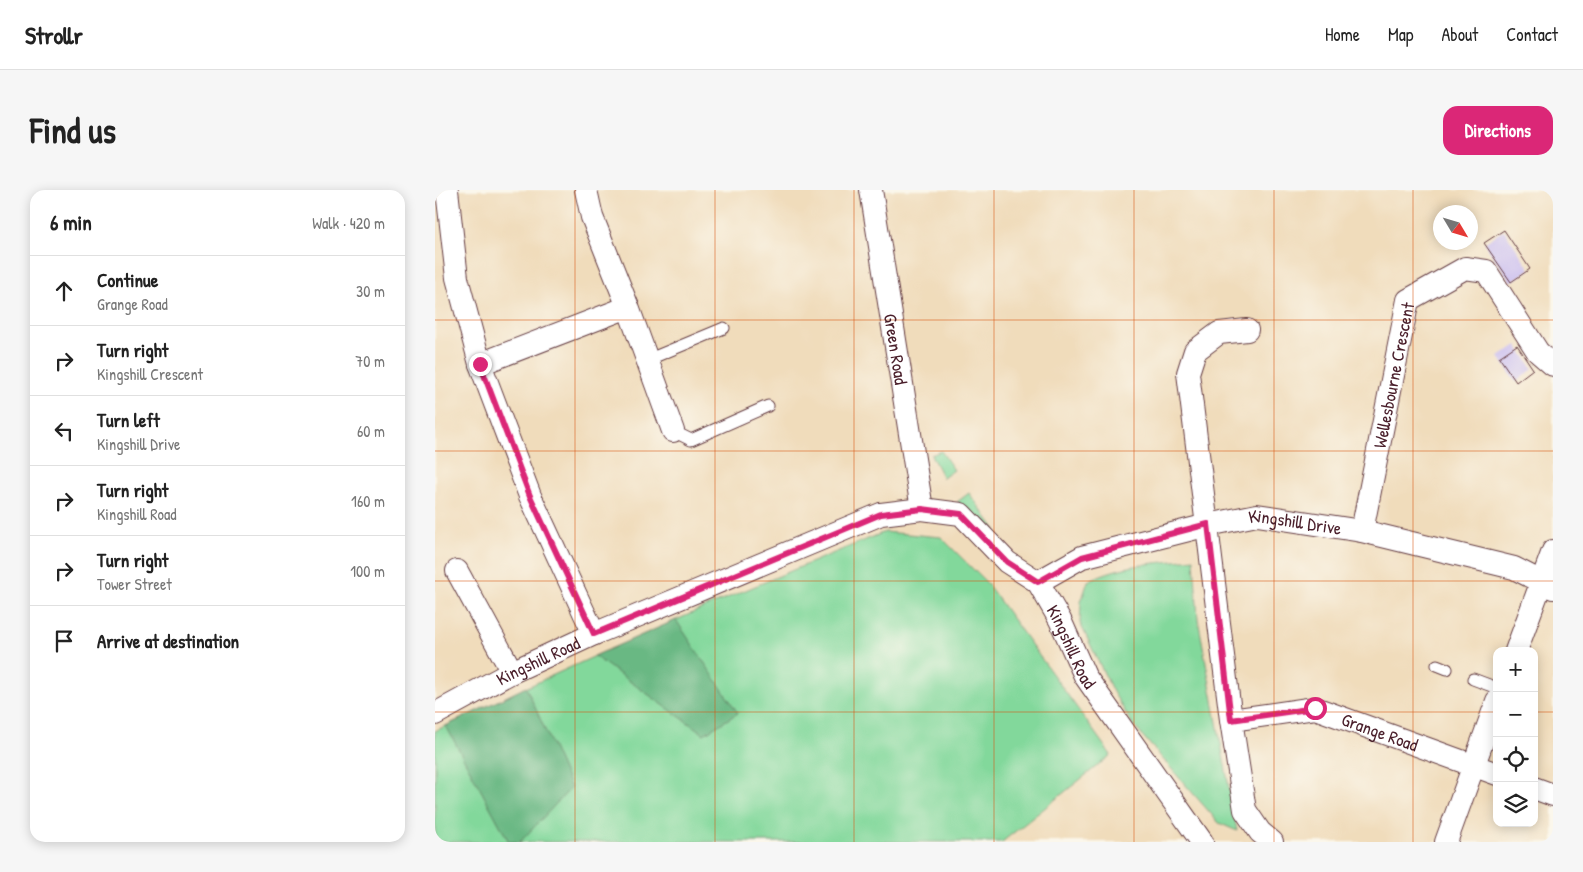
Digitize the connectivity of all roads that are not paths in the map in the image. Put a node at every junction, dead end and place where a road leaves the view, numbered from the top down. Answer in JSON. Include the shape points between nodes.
{"nodes":[{"id":1,"x":447,"y":190,"type":"edge"},
{"id":2,"x":871,"y":190,"type":"edge"},
{"id":3,"x":589,"y":191,"type":"edge"},
{"id":4,"x":628,"y":307,"type":"junction"},
{"id":5,"x":724,"y":328,"type":"dead end"},
{"id":6,"x":1247,"y":330,"type":"dead end"},
{"id":7,"x":647,"y":360,"type":"junction"},
{"id":8,"x":480,"y":364,"type":"junction"},
{"id":9,"x":1553,"y":365,"type":"edge"},
{"id":10,"x":768,"y":406,"type":"dead end"},
{"id":11,"x":673,"y":431,"type":"joint"},
{"id":12,"x":922,"y":509,"type":"junction"},
{"id":13,"x":1208,"y":524,"type":"junction"},
{"id":14,"x":1361,"y":531,"type":"junction"},
{"id":15,"x":1553,"y":551,"type":"edge"},
{"id":16,"x":457,"y":571,"type":"dead end"},
{"id":17,"x":1038,"y":582,"type":"junction"},
{"id":18,"x":1547,"y":585,"type":"edge"},
{"id":19,"x":594,"y":634,"type":"junction"},
{"id":20,"x":1518,"y":647,"type":"edge"},
{"id":21,"x":512,"y":672,"type":"junction"},
{"id":22,"x":1473,"y":679,"type":"dead end"},
{"id":23,"x":1493,"y":686,"type":"edge"},
{"id":24,"x":1493,"y":712,"type":"edge"},
{"id":25,"x":435,"y":714,"type":"edge"},
{"id":26,"x":1231,"y":720,"type":"junction"},
{"id":27,"x":1473,"y":765,"type":"junction"},
{"id":28,"x":1493,"y":772,"type":"edge"},
{"id":29,"x":1538,"y":789,"type":"edge"},
{"id":30,"x":1553,"y":795,"type":"edge"},
{"id":31,"x":1202,"y":842,"type":"edge"},
{"id":32,"x":1272,"y":842,"type":"edge"},
{"id":33,"x":1446,"y":842,"type":"edge"}],
"edges":[{"from":1,"to":8,"type":"street","via":[[457,278]]},
{"from":2,"to":12,"type":"street","name":"Green Road"},
{"from":3,"to":4,"type":"street","via":[[592,217]]},
{"from":4,"to":7,"type":"street"},
{"from":4,"to":8,"type":"street"},
{"from":5,"to":7,"type":"lane"},
{"from":6,"to":13,"type":"street","via":[[1219,333],[1201,346],[1195,351],[1188,373]]},
{"from":7,"to":11,"type":"street"},
{"from":8,"to":19,"type":"street","via":[[530,496]]},
{"from":9,"to":14,"type":"street","name":"Wellesbourne Crescent","via":[[1538,352],[1486,270],[1465,268],[1408,300]]},
{"from":10,"to":11,"type":"lane","via":[[691,440]]},
{"from":12,"to":17,"type":"street","name":"Kingshill Road","via":[[961,514],[1007,562]]},
{"from":12,"to":19,"type":"street","name":"Kingshill Road","via":[[881,514]]},
{"from":13,"to":14,"type":"street","name":"Kingshill Drive","via":[[1257,515]]},
{"from":13,"to":17,"type":"street","name":"Kingshill Drive","via":[[1082,557]]},
{"from":13,"to":26,"type":"street"},
{"from":14,"to":18,"type":"street","name":"Kingshill Drive","via":[[1514,568]]},
{"from":15,"to":18,"type":"street"},
{"from":16,"to":21,"type":"street"},
{"from":17,"to":31,"type":"street","name":"Kingshill Road","via":[[1060,620],[1085,676]]},
{"from":18,"to":20,"type":"street"},
{"from":19,"to":21,"type":"street","name":"Kingshill Road"},
{"from":21,"to":25,"type":"street","name":"Kingshill Road"},
{"from":22,"to":23,"type":"lane"},
{"from":24,"to":27,"type":"street"},
{"from":26,"to":27,"type":"street","name":"Grange Road","via":[[1315,708]]},
{"from":26,"to":32,"type":"street","via":[[1245,810],[1260,832]]},
{"from":27,"to":28,"type":"street","name":"Grange Road"},
{"from":27,"to":33,"type":"street"},
{"from":29,"to":30,"type":"street"}]}
